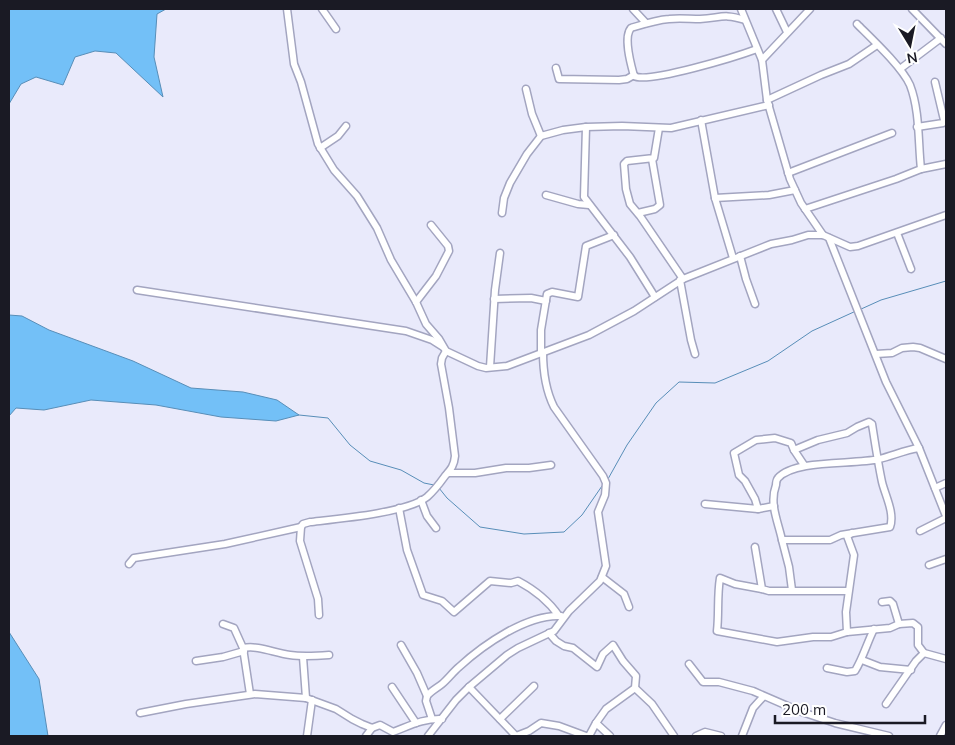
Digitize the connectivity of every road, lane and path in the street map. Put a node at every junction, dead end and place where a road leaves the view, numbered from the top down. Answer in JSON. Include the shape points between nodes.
{"nodes":[{"id":1,"x":288,"y":9,"type":"edge"},
{"id":2,"x":322,"y":9,"type":"edge"},
{"id":3,"x":633,"y":9,"type":"edge"},
{"id":4,"x":741,"y":9,"type":"edge"},
{"id":5,"x":776,"y":9,"type":"edge"},
{"id":6,"x":810,"y":9,"type":"edge"},
{"id":7,"x":912,"y":9,"type":"edge"},
{"id":8,"x":745,"y":20,"type":"junction"},
{"id":9,"x":646,"y":24,"type":"junction"},
{"id":10,"x":857,"y":24,"type":"dead end"},
{"id":11,"x":336,"y":29,"type":"dead end"},
{"id":12,"x":787,"y":32,"type":"junction"},
{"id":13,"x":941,"y":38,"type":"junction"},
{"id":14,"x":946,"y":44,"type":"edge"},
{"id":15,"x":877,"y":45,"type":"junction"},
{"id":16,"x":757,"y":49,"type":"junction"},
{"id":17,"x":762,"y":60,"type":"junction"},
{"id":18,"x":556,"y":68,"type":"dead end"},
{"id":19,"x":900,"y":70,"type":"junction"},
{"id":20,"x":634,"y":75,"type":"junction"},
{"id":21,"x":935,"y":82,"type":"dead end"},
{"id":22,"x":526,"y":89,"type":"dead end"},
{"id":23,"x":768,"y":102,"type":"junction"},
{"id":24,"x":701,"y":120,"type":"junction"},
{"id":25,"x":346,"y":126,"type":"dead end"},
{"id":26,"x":586,"y":127,"type":"junction"},
{"id":27,"x":917,"y":127,"type":"junction"},
{"id":28,"x":659,"y":128,"type":"junction"},
{"id":29,"x":892,"y":133,"type":"dead end"},
{"id":30,"x":541,"y":136,"type":"junction"},
{"id":31,"x":320,"y":148,"type":"junction"},
{"id":32,"x":652,"y":159,"type":"junction"},
{"id":33,"x":946,"y":164,"type":"edge"},
{"id":34,"x":922,"y":169,"type":"junction"},
{"id":35,"x":788,"y":173,"type":"junction"},
{"id":36,"x":795,"y":190,"type":"junction"},
{"id":37,"x":546,"y":195,"type":"dead end"},
{"id":38,"x":715,"y":198,"type":"junction"},
{"id":39,"x":589,"y":204,"type":"junction"},
{"id":40,"x":805,"y":208,"type":"junction"},
{"id":41,"x":502,"y":212,"type":"dead end"},
{"id":42,"x":638,"y":213,"type":"junction"},
{"id":43,"x":946,"y":216,"type":"edge"},
{"id":44,"x":813,"y":221,"type":"junction"},
{"id":45,"x":431,"y":225,"type":"dead end"},
{"id":46,"x":897,"y":233,"type":"junction"},
{"id":47,"x":614,"y":235,"type":"junction"},
{"id":48,"x":808,"y":235,"type":"junction"},
{"id":49,"x":826,"y":236,"type":"junction"},
{"id":50,"x":500,"y":253,"type":"dead end"},
{"id":51,"x":740,"y":256,"type":"junction"},
{"id":52,"x":733,"y":258,"type":"junction"},
{"id":53,"x":911,"y":269,"type":"dead end"},
{"id":54,"x":681,"y":280,"type":"junction"},
{"id":55,"x":137,"y":290,"type":"dead end"},
{"id":56,"x":655,"y":297,"type":"junction"},
{"id":57,"x":494,"y":298,"type":"junction"},
{"id":58,"x":546,"y":301,"type":"junction"},
{"id":59,"x":416,"y":302,"type":"junction"},
{"id":60,"x":755,"y":304,"type":"dead end"},
{"id":61,"x":445,"y":349,"type":"junction"},
{"id":62,"x":542,"y":352,"type":"junction"},
{"id":63,"x":695,"y":354,"type":"dead end"},
{"id":64,"x":876,"y":354,"type":"junction"},
{"id":65,"x":946,"y":358,"type":"edge"},
{"id":66,"x":490,"y":367,"type":"junction"},
{"id":67,"x":919,"y":448,"type":"junction"},
{"id":68,"x":794,"y":450,"type":"junction"},
{"id":69,"x":878,"y":459,"type":"junction"},
{"id":70,"x":551,"y":465,"type":"dead end"},
{"id":71,"x":804,"y":465,"type":"junction"},
{"id":72,"x":448,"y":473,"type":"junction"},
{"id":73,"x":946,"y":483,"type":"edge"},
{"id":74,"x":935,"y":488,"type":"junction"},
{"id":75,"x":421,"y":500,"type":"junction"},
{"id":76,"x":705,"y":504,"type":"dead end"},
{"id":77,"x":774,"y":506,"type":"junction"},
{"id":78,"x":399,"y":508,"type":"junction"},
{"id":79,"x":758,"y":509,"type":"junction"},
{"id":80,"x":946,"y":514,"type":"edge"},
{"id":81,"x":301,"y":527,"type":"junction"},
{"id":82,"x":436,"y":528,"type":"dead end"},
{"id":83,"x":920,"y":531,"type":"dead end"},
{"id":84,"x":852,"y":533,"type":"junction"},
{"id":85,"x":782,"y":540,"type":"junction"},
{"id":86,"x":755,"y":547,"type":"dead end"},
{"id":87,"x":946,"y":559,"type":"edge"},
{"id":88,"x":129,"y":564,"type":"dead end"},
{"id":89,"x":928,"y":565,"type":"dead end"},
{"id":90,"x":602,"y":577,"type":"junction"},
{"id":91,"x":762,"y":589,"type":"junction"},
{"id":92,"x":792,"y":590,"type":"junction"},
{"id":93,"x":848,"y":591,"type":"junction"},
{"id":94,"x":882,"y":602,"type":"dead end"},
{"id":95,"x":629,"y":607,"type":"dead end"},
{"id":96,"x":320,"y":616,"type":"dead end"},
{"id":97,"x":562,"y":616,"type":"junction"},
{"id":98,"x":223,"y":624,"type":"dead end"},
{"id":99,"x":899,"y":624,"type":"junction"},
{"id":100,"x":874,"y":629,"type":"junction"},
{"id":101,"x":848,"y":632,"type":"junction"},
{"id":102,"x":549,"y":633,"type":"junction"},
{"id":103,"x":401,"y":645,"type":"dead end"},
{"id":104,"x":243,"y":650,"type":"junction"},
{"id":105,"x":924,"y":653,"type":"junction"},
{"id":106,"x":329,"y":655,"type":"dead end"},
{"id":107,"x":303,"y":656,"type":"junction"},
{"id":108,"x":946,"y":659,"type":"edge"},
{"id":109,"x":862,"y":660,"type":"junction"},
{"id":110,"x":196,"y":661,"type":"dead end"},
{"id":111,"x":689,"y":664,"type":"dead end"},
{"id":112,"x":827,"y":668,"type":"dead end"},
{"id":113,"x":911,"y":670,"type":"junction"},
{"id":114,"x":534,"y":686,"type":"dead end"},
{"id":115,"x":392,"y":687,"type":"dead end"},
{"id":116,"x":469,"y":687,"type":"junction"},
{"id":117,"x":635,"y":688,"type":"junction"},
{"id":118,"x":250,"y":694,"type":"junction"},
{"id":119,"x":427,"y":696,"type":"junction"},
{"id":120,"x":763,"y":697,"type":"junction"},
{"id":121,"x":309,"y":699,"type":"junction"},
{"id":122,"x":886,"y":704,"type":"dead end"},
{"id":123,"x":140,"y":714,"type":"dead end"},
{"id":124,"x":432,"y":718,"type":"junction"},
{"id":125,"x":442,"y":719,"type":"junction"},
{"id":126,"x":500,"y":719,"type":"junction"},
{"id":127,"x":416,"y":723,"type":"junction"},
{"id":128,"x":596,"y":723,"type":"junction"},
{"id":129,"x":946,"y":726,"type":"edge"},
{"id":130,"x":372,"y":728,"type":"junction"},
{"id":131,"x":430,"y":734,"type":"edge"},
{"id":132,"x":608,"y":734,"type":"edge"},
{"id":133,"x":704,"y":734,"type":"edge"},
{"id":134,"x":307,"y":736,"type":"edge"},
{"id":135,"x":366,"y":736,"type":"edge"},
{"id":136,"x":440,"y":736,"type":"edge"},
{"id":137,"x":516,"y":736,"type":"edge"},
{"id":138,"x":588,"y":736,"type":"edge"},
{"id":139,"x":674,"y":736,"type":"edge"},
{"id":140,"x":696,"y":736,"type":"edge"},
{"id":141,"x":722,"y":736,"type":"edge"},
{"id":142,"x":742,"y":736,"type":"edge"},
{"id":143,"x":889,"y":736,"type":"edge"},
{"id":144,"x":940,"y":736,"type":"edge"}],
"edges":[{"from":1,"to":31,"type":"street","via":[[294,64]]},
{"from":2,"to":11,"type":"street"},
{"from":3,"to":9,"type":"street"},
{"from":4,"to":8,"type":"street"},
{"from":5,"to":12,"type":"street"},
{"from":6,"to":12,"type":"street"},
{"from":7,"to":13,"type":"street"},
{"from":8,"to":9,"type":"street","via":[[720,15]]},
{"from":8,"to":16,"type":"street"},
{"from":9,"to":20,"type":"street","via":[[631,28],[628,33]]},
{"from":10,"to":15,"type":"street"},
{"from":12,"to":17,"type":"street"},
{"from":13,"to":14,"type":"street"},
{"from":13,"to":19,"type":"street"},
{"from":15,"to":19,"type":"street"},
{"from":15,"to":23,"type":"street","via":[[849,64]]},
{"from":16,"to":17,"type":"street"},
{"from":16,"to":20,"type":"street","via":[[706,66],[646,77],[636,78]]},
{"from":17,"to":23,"type":"street"},
{"from":18,"to":20,"type":"street","via":[[559,79],[619,80]]},
{"from":19,"to":27,"type":"street","via":[[914,99]]},
{"from":21,"to":27,"type":"street","via":[[943,123]]},
{"from":22,"to":30,"type":"street"},
{"from":23,"to":24,"type":"street"},
{"from":23,"to":35,"type":"street"},
{"from":24,"to":28,"type":"street"},
{"from":24,"to":38,"type":"street"},
{"from":25,"to":31,"type":"street"},
{"from":26,"to":28,"type":"street"},
{"from":26,"to":30,"type":"street"},
{"from":26,"to":39,"type":"street","via":[[583,193]]},
{"from":27,"to":34,"type":"street"},
{"from":28,"to":32,"type":"street"},
{"from":29,"to":35,"type":"street"},
{"from":30,"to":41,"type":"street","via":[[510,184]]},
{"from":31,"to":59,"type":"street","via":[[377,228],[390,260]]},
{"from":32,"to":42,"type":"street","via":[[660,205]]},
{"from":32,"to":42,"type":"street","via":[[624,164],[628,199]]},
{"from":33,"to":34,"type":"street"},
{"from":34,"to":40,"type":"street"},
{"from":35,"to":36,"type":"street"},
{"from":36,"to":38,"type":"street"},
{"from":36,"to":40,"type":"street"},
{"from":37,"to":39,"type":"street"},
{"from":38,"to":52,"type":"street"},
{"from":39,"to":47,"type":"street"},
{"from":40,"to":44,"type":"street"},
{"from":42,"to":54,"type":"street"},
{"from":43,"to":46,"type":"street"},
{"from":44,"to":48,"type":"street"},
{"from":44,"to":49,"type":"street"},
{"from":45,"to":59,"type":"street","via":[[449,252]]},
{"from":46,"to":49,"type":"street","via":[[850,247]]},
{"from":46,"to":53,"type":"street"},
{"from":47,"to":56,"type":"street"},
{"from":47,"to":58,"type":"street","via":[[586,246],[578,297],[549,292]]},
{"from":48,"to":49,"type":"street"},
{"from":48,"to":51,"type":"street"},
{"from":49,"to":64,"type":"street"},
{"from":50,"to":57,"type":"street"},
{"from":51,"to":52,"type":"street"},
{"from":51,"to":60,"type":"street"},
{"from":52,"to":54,"type":"street"},
{"from":54,"to":56,"type":"street"},
{"from":54,"to":63,"type":"street"},
{"from":55,"to":61,"type":"street","via":[[406,331],[432,340]]},
{"from":56,"to":62,"type":"street","via":[[589,335]]},
{"from":57,"to":58,"type":"street"},
{"from":57,"to":66,"type":"street"},
{"from":58,"to":62,"type":"street","via":[[541,330]]},
{"from":59,"to":61,"type":"street","via":[[426,324]]},
{"from":61,"to":66,"type":"street","via":[[478,366]]},
{"from":61,"to":72,"type":"street","via":[[442,364],[455,456]]},
{"from":62,"to":66,"type":"street","via":[[514,364]]},
{"from":62,"to":90,"type":"street","via":[[548,395],[606,483],[598,512],[606,566]]},
{"from":64,"to":65,"type":"street","via":[[913,347]]},
{"from":64,"to":67,"type":"street","via":[[886,382]]},
{"from":67,"to":69,"type":"street"},
{"from":67,"to":74,"type":"street"},
{"from":68,"to":69,"type":"street","via":[[847,433],[868,422],[872,424]]},
{"from":68,"to":71,"type":"street"},
{"from":68,"to":79,"type":"street","via":[[791,443],[775,438],[756,440],[734,453],[739,475]]},
{"from":69,"to":71,"type":"street"},
{"from":69,"to":84,"type":"street","via":[[891,516],[890,527]]},
{"from":70,"to":72,"type":"street"},
{"from":71,"to":77,"type":"street","via":[[778,478],[773,492]]},
{"from":72,"to":75,"type":"street"},
{"from":73,"to":74,"type":"street"},
{"from":74,"to":80,"type":"street"},
{"from":75,"to":78,"type":"street"},
{"from":75,"to":82,"type":"street"},
{"from":76,"to":79,"type":"street"},
{"from":77,"to":79,"type":"street"},
{"from":77,"to":85,"type":"street"},
{"from":78,"to":81,"type":"street","via":[[310,522]]},
{"from":78,"to":97,"type":"street","via":[[407,550],[423,595],[442,601],[454,612],[490,581],[518,581],[543,597]]},
{"from":80,"to":83,"type":"street"},
{"from":81,"to":88,"type":"street","via":[[225,544],[134,558]]},
{"from":81,"to":96,"type":"street","via":[[300,542],[318,599]]},
{"from":84,"to":85,"type":"street","via":[[830,540]]},
{"from":84,"to":93,"type":"street","via":[[848,536],[854,555]]},
{"from":85,"to":92,"type":"street"},
{"from":86,"to":91,"type":"street"},
{"from":87,"to":89,"type":"street"},
{"from":90,"to":95,"type":"street","via":[[624,594]]},
{"from":90,"to":97,"type":"street"},
{"from":91,"to":92,"type":"street"},
{"from":91,"to":101,"type":"street","via":[[720,578],[717,631],[777,642],[831,637]]},
{"from":92,"to":93,"type":"street"},
{"from":93,"to":101,"type":"street"},
{"from":94,"to":99,"type":"street","via":[[893,604]]},
{"from":97,"to":102,"type":"street","via":[[554,631]]},
{"from":97,"to":119,"type":"street","via":[[543,618],[505,634],[465,662]]},
{"from":98,"to":104,"type":"street","via":[[234,628]]},
{"from":99,"to":100,"type":"street"},
{"from":99,"to":105,"type":"street","via":[[916,625],[918,645]]},
{"from":100,"to":101,"type":"street"},
{"from":100,"to":109,"type":"street"},
{"from":102,"to":116,"type":"street","via":[[507,655]]},
{"from":102,"to":117,"type":"street","via":[[596,667],[613,645],[636,676]]},
{"from":103,"to":119,"type":"street"},
{"from":104,"to":107,"type":"street","via":[[253,647]]},
{"from":104,"to":110,"type":"street"},
{"from":104,"to":118,"type":"street"},
{"from":105,"to":108,"type":"street"},
{"from":105,"to":113,"type":"street"},
{"from":106,"to":107,"type":"street"},
{"from":107,"to":121,"type":"street"},
{"from":109,"to":112,"type":"street","via":[[852,672]]},
{"from":109,"to":113,"type":"street","via":[[880,667]]},
{"from":111,"to":120,"type":"street","via":[[703,682],[719,682]]},
{"from":113,"to":122,"type":"street"},
{"from":114,"to":126,"type":"street"},
{"from":115,"to":127,"type":"street"},
{"from":116,"to":125,"type":"street"},
{"from":116,"to":126,"type":"street"},
{"from":117,"to":128,"type":"street","via":[[606,709]]},
{"from":117,"to":139,"type":"street","via":[[652,704]]},
{"from":118,"to":121,"type":"street"},
{"from":118,"to":123,"type":"street"},
{"from":119,"to":124,"type":"street"},
{"from":120,"to":142,"type":"street","via":[[752,708]]},
{"from":120,"to":143,"type":"street","via":[[835,723]]},
{"from":121,"to":130,"type":"street"},
{"from":121,"to":134,"type":"street"},
{"from":124,"to":125,"type":"street"},
{"from":124,"to":127,"type":"street"},
{"from":125,"to":131,"type":"street"},
{"from":126,"to":137,"type":"street"},
{"from":127,"to":130,"type":"street","via":[[392,732],[380,725]]},
{"from":128,"to":132,"type":"street"},
{"from":128,"to":138,"type":"street"},
{"from":129,"to":144,"type":"street"},
{"from":130,"to":135,"type":"street"},
{"from":131,"to":136,"type":"street"},
{"from":132,"to":138,"type":"street","via":[[599,732]]},
{"from":133,"to":140,"type":"street"},
{"from":133,"to":141,"type":"street"},
{"from":137,"to":138,"type":"street","via":[[541,723]]}]}
